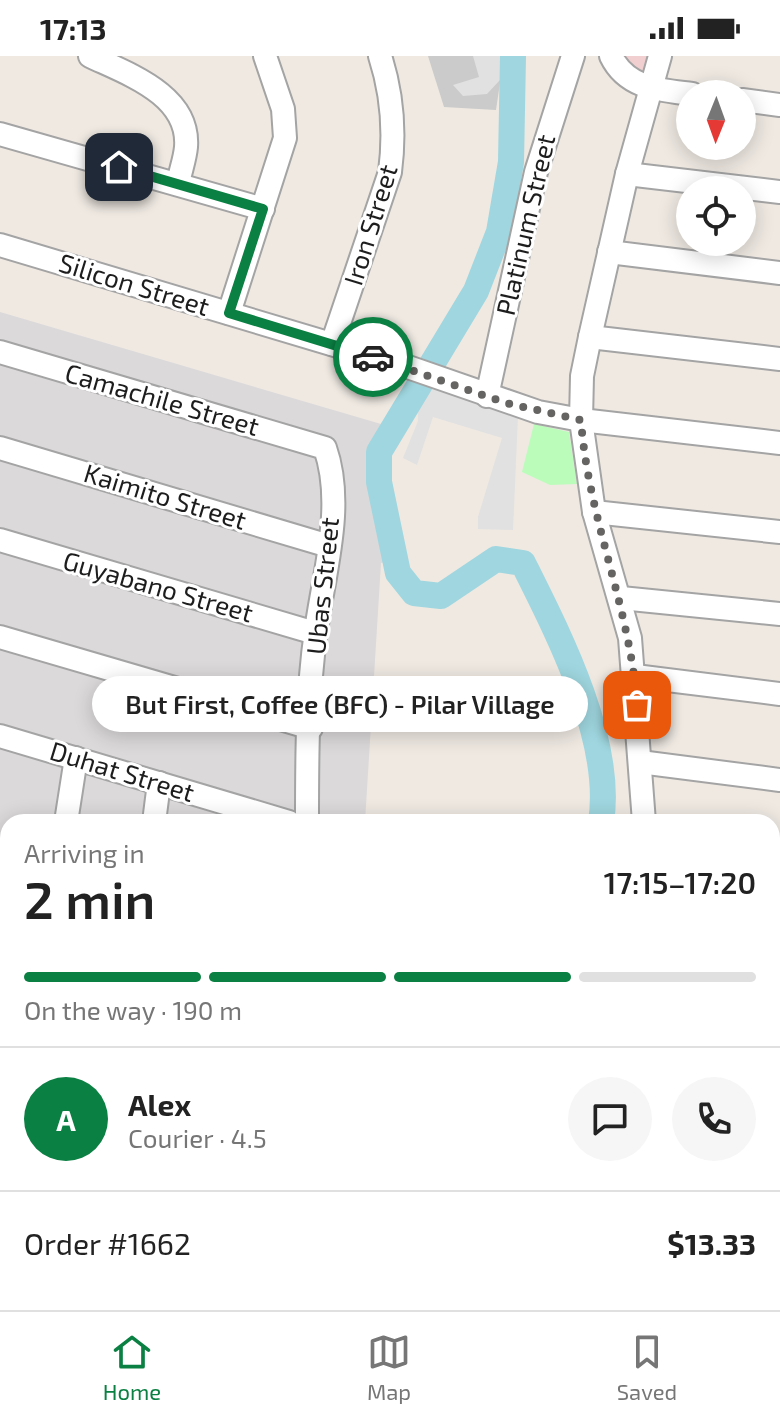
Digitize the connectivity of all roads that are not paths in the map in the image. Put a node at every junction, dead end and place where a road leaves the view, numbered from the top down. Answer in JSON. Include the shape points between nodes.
{"nodes":[{"id":1,"x":90,"y":56,"type":"edge"},
{"id":2,"x":265,"y":56,"type":"edge"},
{"id":3,"x":380,"y":56,"type":"edge"},
{"id":4,"x":573,"y":56,"type":"edge"},
{"id":5,"x":611,"y":56,"type":"edge"},
{"id":6,"x":660,"y":56,"type":"edge"},
{"id":7,"x":651,"y":89,"type":"junction"},
{"id":8,"x":676,"y":92,"type":"edge"},
{"id":9,"x":756,"y":102,"type":"edge"},
{"id":10,"x":780,"y":105,"type":"edge"},
{"id":11,"x":0,"y":134,"type":"edge"},
{"id":12,"x":627,"y":174,"type":"junction"},
{"id":13,"x":178,"y":184,"type":"junction"},
{"id":14,"x":780,"y":192,"type":"edge"},
{"id":15,"x":263,"y":209,"type":"junction"},
{"id":16,"x":0,"y":245,"type":"edge"},
{"id":17,"x":609,"y":252,"type":"junction"},
{"id":18,"x":780,"y":273,"type":"edge"},
{"id":19,"x":229,"y":313,"type":"junction"},
{"id":20,"x":590,"y":337,"type":"junction"},
{"id":21,"x":332,"y":344,"type":"junction"},
{"id":22,"x":0,"y":352,"type":"edge"},
{"id":23,"x":780,"y":359,"type":"edge"},
{"id":24,"x":487,"y":396,"type":"junction"},
{"id":25,"x":581,"y":420,"type":"junction"},
{"id":26,"x":780,"y":443,"type":"edge"},
{"id":27,"x":0,"y":448,"type":"edge"},
{"id":28,"x":325,"y":448,"type":"joint"},
{"id":29,"x":594,"y":512,"type":"junction"},
{"id":30,"x":780,"y":532,"type":"edge"},
{"id":31,"x":0,"y":540,"type":"edge"},
{"id":32,"x":329,"y":546,"type":"junction"},
{"id":33,"x":621,"y":598,"type":"junction"},
{"id":34,"x":780,"y":614,"type":"edge"},
{"id":35,"x":315,"y":633,"type":"junction"},
{"id":36,"x":0,"y":637,"type":"edge"},
{"id":37,"x":635,"y":676,"type":"junction"},
{"id":38,"x":780,"y":694,"type":"edge"},
{"id":39,"x":311,"y":728,"type":"junction"},
{"id":40,"x":0,"y":736,"type":"edge"},
{"id":41,"x":76,"y":758,"type":"junction"},
{"id":42,"x":640,"y":762,"type":"junction"},
{"id":43,"x":780,"y":780,"type":"edge"},
{"id":44,"x":159,"y":783,"type":"junction"},
{"id":45,"x":67,"y":814,"type":"edge"},
{"id":46,"x":155,"y":814,"type":"edge"},
{"id":47,"x":246,"y":814,"type":"edge"},
{"id":48,"x":307,"y":814,"type":"edge"},
{"id":49,"x":643,"y":814,"type":"edge"}],
"edges":[{"from":1,"to":13,"type":"street","via":[[139,79],[176,108],[186,145]]},
{"from":2,"to":15,"type":"street","via":[[283,109],[285,138]]},
{"from":3,"to":21,"type":"street","name":"Iron Street","via":[[389,99],[390,172]]},
{"from":4,"to":24,"type":"street","name":"Platinum Street","via":[[536,172]]},
{"from":5,"to":7,"type":"street","via":[[626,76]]},
{"from":6,"to":7,"type":"street"},
{"from":7,"to":8,"type":"street"},
{"from":7,"to":12,"type":"street"},
{"from":9,"to":10,"type":"street"},
{"from":11,"to":13,"type":"street"},
{"from":12,"to":14,"type":"street"},
{"from":12,"to":17,"type":"street"},
{"from":13,"to":15,"type":"street"},
{"from":15,"to":19,"type":"street"},
{"from":16,"to":19,"type":"street","name":"Silicon Street"},
{"from":17,"to":18,"type":"street"},
{"from":17,"to":20,"type":"street"},
{"from":19,"to":21,"type":"street","name":"Silicon Street"},
{"from":20,"to":23,"type":"street"},
{"from":20,"to":25,"type":"street"},
{"from":21,"to":24,"type":"street","name":"Silicon Street"},
{"from":22,"to":28,"type":"street","name":"Camachile Street"},
{"from":24,"to":25,"type":"street","name":"Silicon Street"},
{"from":25,"to":26,"type":"street","name":"Silicon Street"},
{"from":25,"to":29,"type":"street"},
{"from":27,"to":32,"type":"street","name":"Kaimito Street"},
{"from":28,"to":32,"type":"street","name":"Ubas Street","via":[[332,469]]},
{"from":29,"to":30,"type":"street"},
{"from":29,"to":33,"type":"street"},
{"from":31,"to":35,"type":"street","name":"Guyabano Street"},
{"from":32,"to":35,"type":"street","name":"Ubas Street"},
{"from":33,"to":34,"type":"street"},
{"from":33,"to":37,"type":"street"},
{"from":35,"to":39,"type":"street","name":"Ubas Street"},
{"from":36,"to":39,"type":"street"},
{"from":37,"to":38,"type":"street"},
{"from":37,"to":42,"type":"street"},
{"from":39,"to":48,"type":"street","name":"Ubas Street"},
{"from":40,"to":41,"type":"street","name":"Duhat Street"},
{"from":41,"to":44,"type":"street","name":"Duhat Street"},
{"from":41,"to":45,"type":"street"},
{"from":42,"to":43,"type":"street"},
{"from":42,"to":49,"type":"street"},
{"from":44,"to":46,"type":"street"},
{"from":44,"to":47,"type":"street","name":"Duhat Street"}]}
